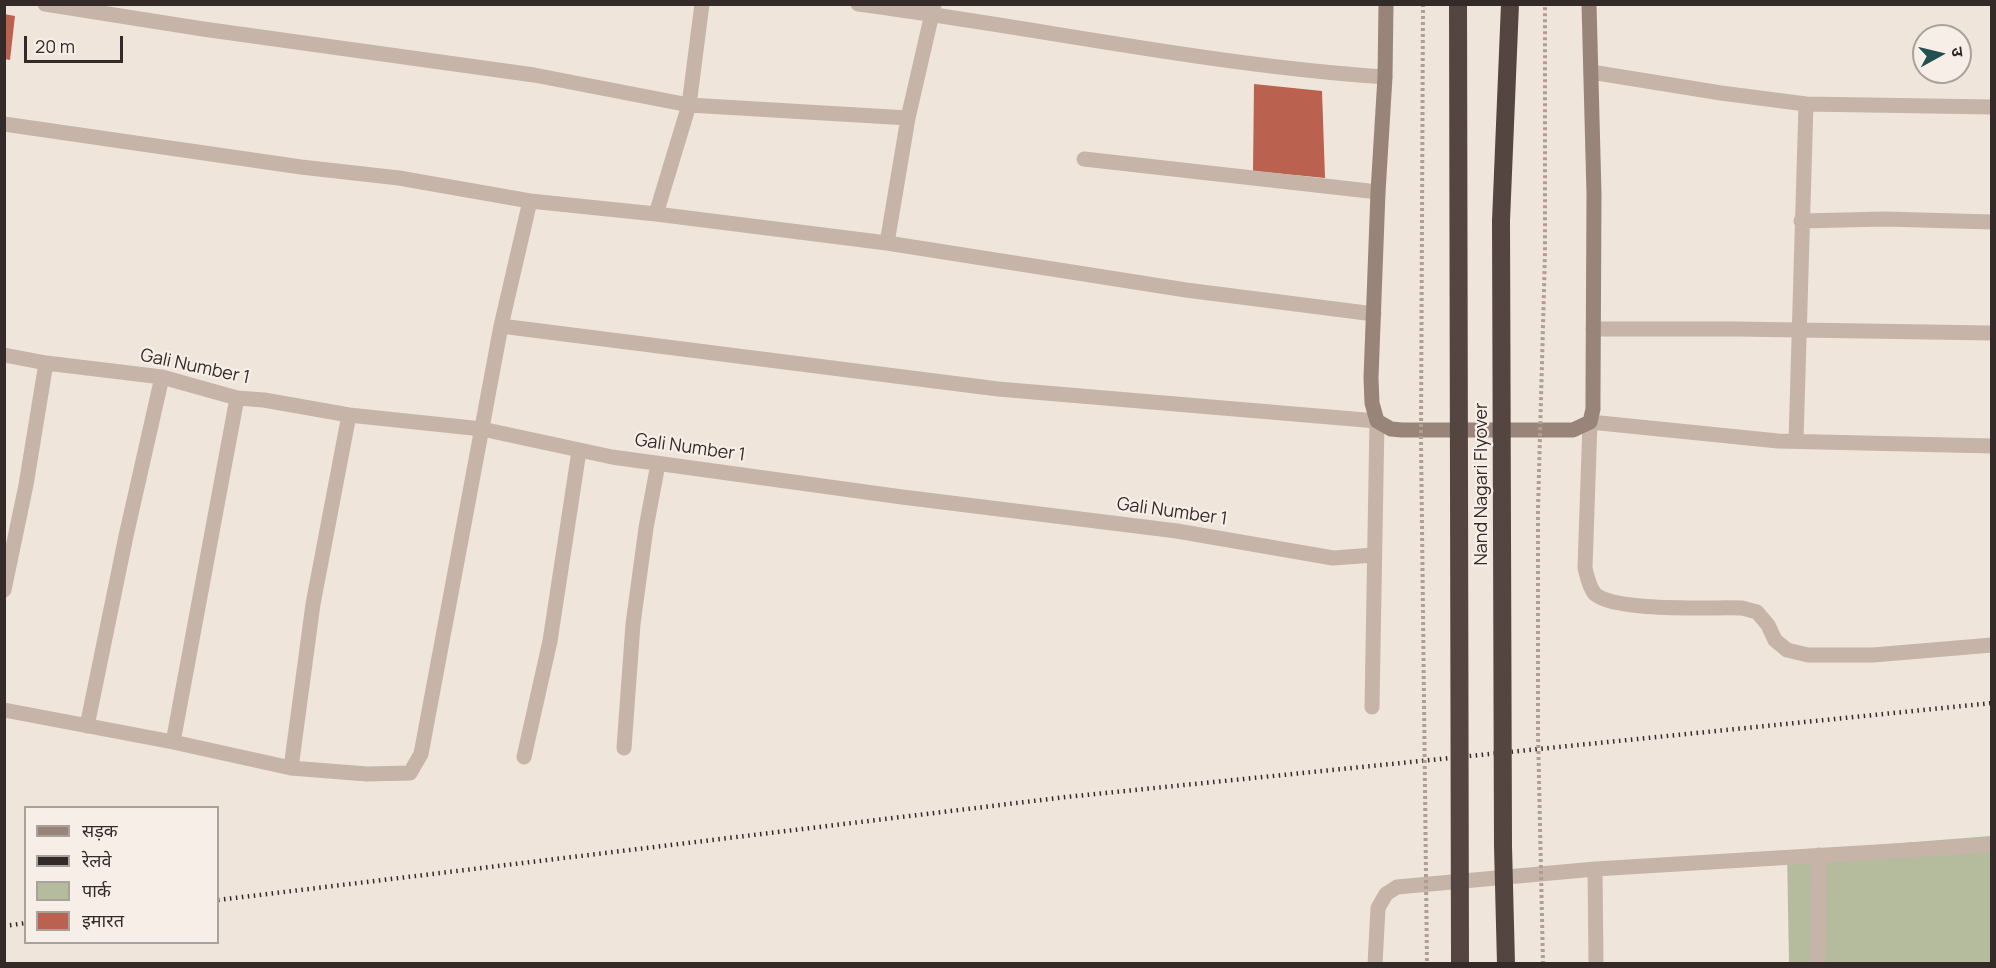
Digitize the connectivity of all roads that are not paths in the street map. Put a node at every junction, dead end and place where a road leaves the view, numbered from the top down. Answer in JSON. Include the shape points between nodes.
{"nodes":[{"id":1,"x":45,"y":4,"type":"edge"},
{"id":2,"x":702,"y":4,"type":"edge"},
{"id":3,"x":858,"y":4,"type":"edge"},
{"id":4,"x":1386,"y":4,"type":"edge"},
{"id":5,"x":1458,"y":4,"type":"edge"},
{"id":6,"x":1510,"y":4,"type":"edge"},
{"id":7,"x":1589,"y":4,"type":"edge"},
{"id":8,"x":933,"y":9,"type":"edge"},
{"id":9,"x":1591,"y":72,"type":"junction"},
{"id":10,"x":1385,"y":77,"type":"junction"},
{"id":11,"x":1806,"y":104,"type":"junction"},
{"id":12,"x":689,"y":105,"type":"junction"},
{"id":13,"x":1992,"y":107,"type":"edge"},
{"id":14,"x":908,"y":118,"type":"junction"},
{"id":15,"x":4,"y":124,"type":"edge"},
{"id":16,"x":1084,"y":159,"type":"dead end"},
{"id":17,"x":1378,"y":192,"type":"junction"},
{"id":18,"x":530,"y":201,"type":"junction"},
{"id":19,"x":656,"y":214,"type":"junction"},
{"id":20,"x":1801,"y":221,"type":"junction"},
{"id":21,"x":1992,"y":222,"type":"edge"},
{"id":22,"x":887,"y":243,"type":"junction"},
{"id":23,"x":1374,"y":314,"type":"junction"},
{"id":24,"x":501,"y":326,"type":"junction"},
{"id":25,"x":1593,"y":329,"type":"junction"},
{"id":26,"x":1800,"y":330,"type":"junction"},
{"id":27,"x":1992,"y":333,"type":"edge"},
{"id":28,"x":4,"y":355,"type":"edge"},
{"id":29,"x":46,"y":363,"type":"junction"},
{"id":30,"x":162,"y":377,"type":"junction"},
{"id":31,"x":237,"y":398,"type":"junction"},
{"id":32,"x":349,"y":415,"type":"junction"},
{"id":33,"x":1377,"y":421,"type":"junction"},
{"id":34,"x":1590,"y":422,"type":"junction"},
{"id":35,"x":482,"y":429,"type":"junction"},
{"id":36,"x":1796,"y":441,"type":"junction"},
{"id":37,"x":1992,"y":446,"type":"edge"},
{"id":38,"x":579,"y":451,"type":"junction"},
{"id":39,"x":658,"y":464,"type":"junction"},
{"id":40,"x":1374,"y":555,"type":"junction"},
{"id":41,"x":4,"y":590,"type":"edge"},
{"id":42,"x":1992,"y":645,"type":"edge"},
{"id":43,"x":1372,"y":707,"type":"dead end"},
{"id":44,"x":4,"y":710,"type":"edge"},
{"id":45,"x":87,"y":726,"type":"junction"},
{"id":46,"x":173,"y":742,"type":"junction"},
{"id":47,"x":624,"y":748,"type":"dead end"},
{"id":48,"x":524,"y":757,"type":"dead end"},
{"id":49,"x":291,"y":768,"type":"junction"},
{"id":50,"x":1992,"y":845,"type":"edge"},
{"id":51,"x":1819,"y":855,"type":"junction"},
{"id":52,"x":1595,"y":869,"type":"junction"},
{"id":53,"x":1375,"y":963,"type":"edge"},
{"id":54,"x":1460,"y":963,"type":"edge"},
{"id":55,"x":1506,"y":963,"type":"edge"},
{"id":56,"x":1596,"y":963,"type":"edge"},
{"id":57,"x":1818,"y":963,"type":"edge"}],
"edges":[{"from":1,"to":12,"type":"street","via":[[534,75]]},
{"from":2,"to":12,"type":"street"},
{"from":3,"to":8,"type":"street"},
{"from":4,"to":10,"type":"street"},
{"from":5,"to":54,"type":"highway","name":"Nand Nagari Flyover","bridge":true},
{"from":6,"to":55,"type":"highway","name":"Nand Nagari Flyover","bridge":true,"via":[[1501,221]]},
{"from":7,"to":9,"type":"street"},
{"from":8,"to":10,"type":"street","via":[[1097,42],[1335,74]]},
{"from":8,"to":14,"type":"street"},
{"from":9,"to":11,"type":"street"},
{"from":9,"to":25,"type":"street"},
{"from":10,"to":17,"type":"street"},
{"from":11,"to":13,"type":"street"},
{"from":11,"to":20,"type":"street"},
{"from":12,"to":14,"type":"street"},
{"from":12,"to":19,"type":"street"},
{"from":14,"to":22,"type":"street"},
{"from":15,"to":18,"type":"street","via":[[399,178]]},
{"from":16,"to":17,"type":"street"},
{"from":17,"to":23,"type":"street"},
{"from":18,"to":19,"type":"street"},
{"from":18,"to":24,"type":"street"},
{"from":19,"to":22,"type":"street"},
{"from":20,"to":21,"type":"street"},
{"from":20,"to":26,"type":"street"},
{"from":22,"to":23,"type":"street","via":[[1186,290]]},
{"from":23,"to":33,"type":"street","via":[[1371,378]]},
{"from":24,"to":33,"type":"street","via":[[998,389]]},
{"from":24,"to":35,"type":"street"},
{"from":25,"to":26,"type":"street"},
{"from":25,"to":34,"type":"street"},
{"from":26,"to":27,"type":"street"},
{"from":26,"to":36,"type":"street"},
{"from":28,"to":29,"type":"street","name":"Gali Number 1"},
{"from":29,"to":30,"type":"street","name":"Gali Number 1"},
{"from":29,"to":41,"type":"street"},
{"from":30,"to":31,"type":"street","name":"Gali Number 1"},
{"from":30,"to":45,"type":"street"},
{"from":31,"to":32,"type":"street","name":"Gali Number 1"},
{"from":31,"to":46,"type":"street"},
{"from":32,"to":35,"type":"street","name":"Gali Number 1"},
{"from":32,"to":49,"type":"street","via":[[313,604]]},
{"from":33,"to":34,"type":"street","via":[[1402,430],[1573,430]]},
{"from":33,"to":40,"type":"street"},
{"from":34,"to":36,"type":"street"},
{"from":34,"to":42,"type":"street","via":[[1585,568],[1596,594],[1635,606],[1742,608],[1757,612],[1775,640],[1787,650],[1808,655],[1872,655]]},
{"from":35,"to":38,"type":"street","name":"Gali Number 1"},
{"from":35,"to":49,"type":"street","via":[[421,754],[410,773]]},
{"from":36,"to":37,"type":"street"},
{"from":38,"to":39,"type":"street","name":"Gali Number 1"},
{"from":38,"to":48,"type":"street","via":[[550,641]]},
{"from":39,"to":40,"type":"street","name":"Gali Number 1","via":[[1177,531],[1333,558]]},
{"from":39,"to":47,"type":"street","via":[[633,624]]},
{"from":40,"to":43,"type":"street"},
{"from":44,"to":45,"type":"street"},
{"from":45,"to":46,"type":"street"},
{"from":46,"to":49,"type":"street"},
{"from":50,"to":51,"type":"street"},
{"from":51,"to":52,"type":"street"},
{"from":51,"to":57,"type":"street"},
{"from":52,"to":53,"type":"street","via":[[1397,887],[1386,894],[1378,908]]},
{"from":52,"to":56,"type":"street"}]}
